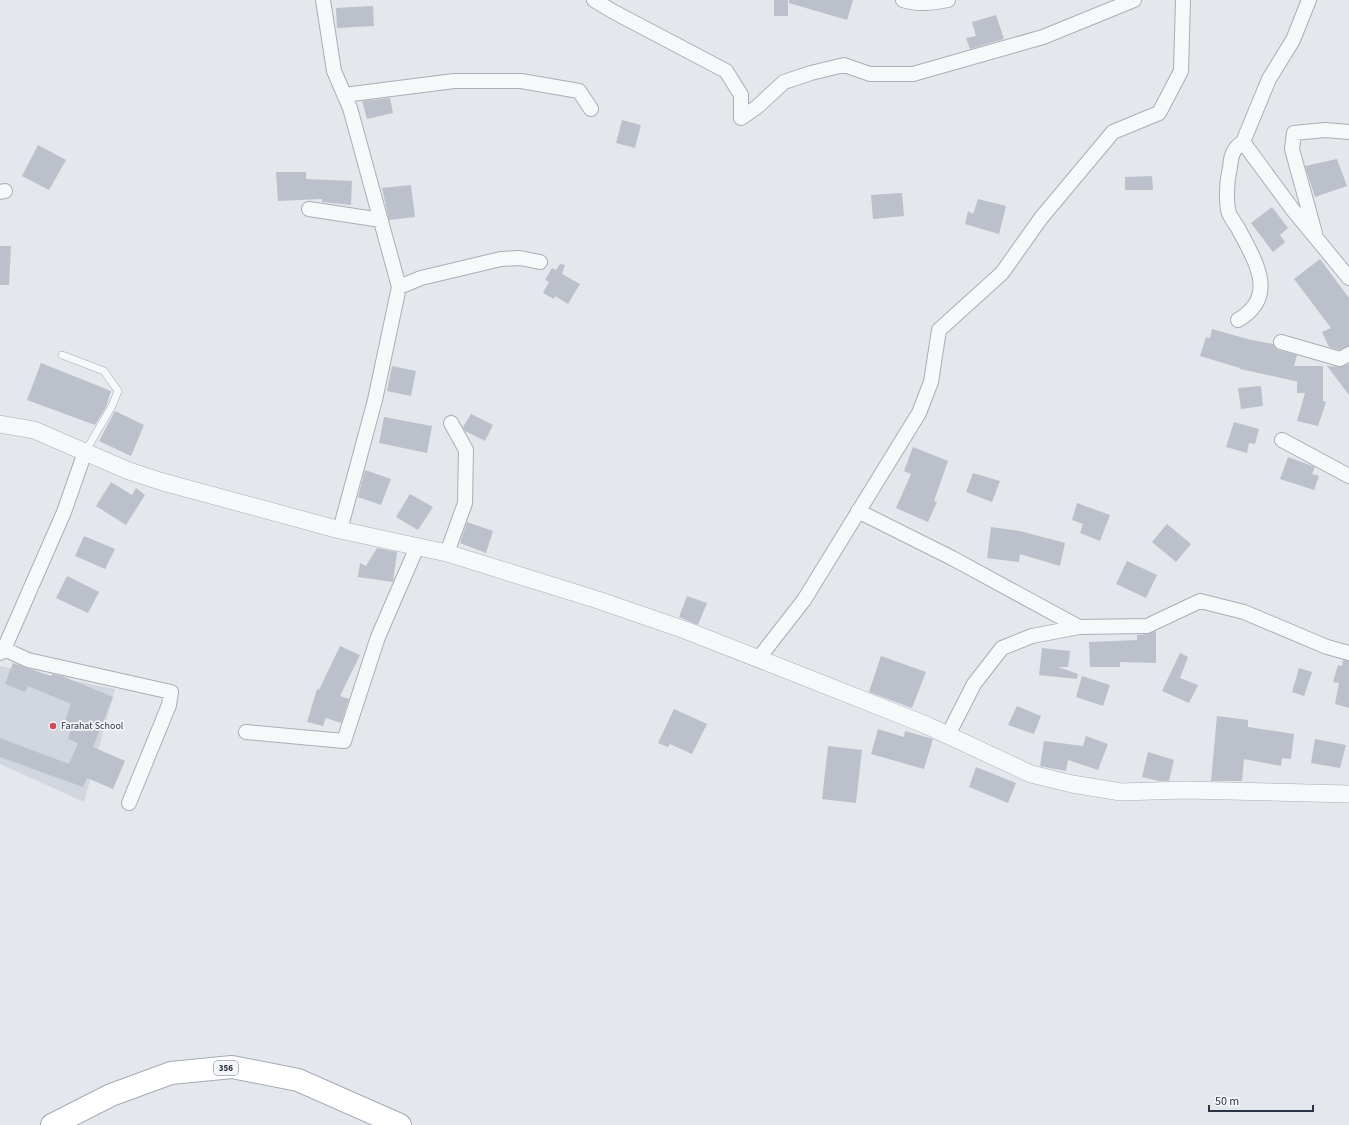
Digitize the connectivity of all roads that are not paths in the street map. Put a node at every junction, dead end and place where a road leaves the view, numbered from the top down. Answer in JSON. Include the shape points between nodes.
{"nodes":[{"id":1,"x":323,"y":0,"type":"edge"},
{"id":2,"x":594,"y":0,"type":"edge"},
{"id":3,"x":903,"y":0,"type":"edge"},
{"id":4,"x":948,"y":0,"type":"edge"},
{"id":5,"x":1134,"y":0,"type":"edge"},
{"id":6,"x":1184,"y":0,"type":"edge"},
{"id":7,"x":1309,"y":0,"type":"edge"},
{"id":8,"x":344,"y":95,"type":"junction"},
{"id":9,"x":591,"y":109,"type":"dead end"},
{"id":10,"x":1349,"y":132,"type":"edge"},
{"id":11,"x":1243,"y":142,"type":"junction"},
{"id":12,"x":309,"y":209,"type":"dead end"},
{"id":13,"x":381,"y":220,"type":"junction"},
{"id":14,"x":1317,"y":239,"type":"junction"},
{"id":15,"x":540,"y":262,"type":"dead end"},
{"id":16,"x":1349,"y":278,"type":"edge"},
{"id":17,"x":399,"y":287,"type":"junction"},
{"id":18,"x":1238,"y":320,"type":"dead end"},
{"id":19,"x":1281,"y":342,"type":"dead end"},
{"id":20,"x":1349,"y":354,"type":"edge"},
{"id":21,"x":62,"y":355,"type":"dead end"},
{"id":22,"x":0,"y":424,"type":"edge"},
{"id":23,"x":451,"y":424,"type":"dead end"},
{"id":24,"x":1282,"y":440,"type":"dead end"},
{"id":25,"x":85,"y":452,"type":"junction"},
{"id":26,"x":1349,"y":476,"type":"edge"},
{"id":27,"x":858,"y":511,"type":"junction"},
{"id":28,"x":340,"y":530,"type":"junction"},
{"id":29,"x":417,"y":547,"type":"junction"},
{"id":30,"x":447,"y":553,"type":"junction"},
{"id":31,"x":1079,"y":627,"type":"junction"},
{"id":32,"x":2,"y":651,"type":"edge"},
{"id":33,"x":1349,"y":653,"type":"edge"},
{"id":34,"x":758,"y":659,"type":"junction"},
{"id":35,"x":246,"y":732,"type":"dead end"},
{"id":36,"x":948,"y":735,"type":"junction"},
{"id":37,"x":1349,"y":794,"type":"edge"},
{"id":38,"x":129,"y":803,"type":"dead end"},
{"id":39,"x":52,"y":1125,"type":"edge"},
{"id":40,"x":400,"y":1125,"type":"edge"}],
"edges":[{"from":1,"to":8,"type":"street","via":[[334,71]]},
{"from":2,"to":5,"type":"street","via":[[726,71],[741,96],[740,118],[757,107],[784,82],[811,73],[844,65],[870,74],[913,74],[1043,37]]},
{"from":3,"to":4,"type":"street","via":[[932,3]]},
{"from":6,"to":27,"type":"street","via":[[1181,71],[1159,113],[1113,132],[1041,218],[1002,273],[939,330],[931,382],[919,413]]},
{"from":7,"to":11,"type":"street","via":[[1294,40],[1269,79]]},
{"from":8,"to":9,"type":"street","via":[[454,81],[521,81],[579,91]]},
{"from":8,"to":13,"type":"street","via":[[350,108]]},
{"from":10,"to":14,"type":"street","via":[[1325,130],[1294,133],[1292,149]]},
{"from":11,"to":14,"type":"street","via":[[1292,210]]},
{"from":11,"to":18,"type":"street","via":[[1236,146],[1231,157],[1228,210],[1250,252],[1261,289],[1258,301],[1250,313]]},
{"from":12,"to":13,"type":"street"},
{"from":13,"to":17,"type":"street"},
{"from":14,"to":16,"type":"street"},
{"from":15,"to":17,"type":"street","via":[[520,258],[501,259],[421,278]]},
{"from":17,"to":28,"type":"street","via":[[375,400]]},
{"from":19,"to":20,"type":"street","via":[[1340,359]]},
{"from":21,"to":25,"type":"lane","via":[[104,371],[118,391]]},
{"from":22,"to":25,"type":"street","via":[[34,430]]},
{"from":23,"to":30,"type":"street","via":[[466,450],[466,503]]},
{"from":24,"to":26,"type":"street"},
{"from":25,"to":28,"type":"street","via":[[163,482]]},
{"from":25,"to":32,"type":"street","via":[[64,512]]},
{"from":27,"to":31,"type":"street","via":[[952,558]]},
{"from":27,"to":34,"type":"street","via":[[804,600]]},
{"from":28,"to":29,"type":"street"},
{"from":29,"to":30,"type":"street"},
{"from":29,"to":35,"type":"street","via":[[378,637],[344,741]]},
{"from":30,"to":34,"type":"street","via":[[598,600]]},
{"from":31,"to":33,"type":"street","via":[[1147,626],[1200,601],[1244,612],[1327,647]]},
{"from":31,"to":36,"type":"street","via":[[1032,636],[1002,648],[974,684]]},
{"from":32,"to":38,"type":"street","via":[[28,660],[171,692],[169,705]]},
{"from":34,"to":36,"type":"street"},
{"from":36,"to":37,"type":"street","via":[[1032,774],[1121,792],[1186,790]]},
{"from":39,"to":40,"type":"main road","number":"356","via":[[111,1094],[171,1073],[232,1067],[298,1080]]}]}
